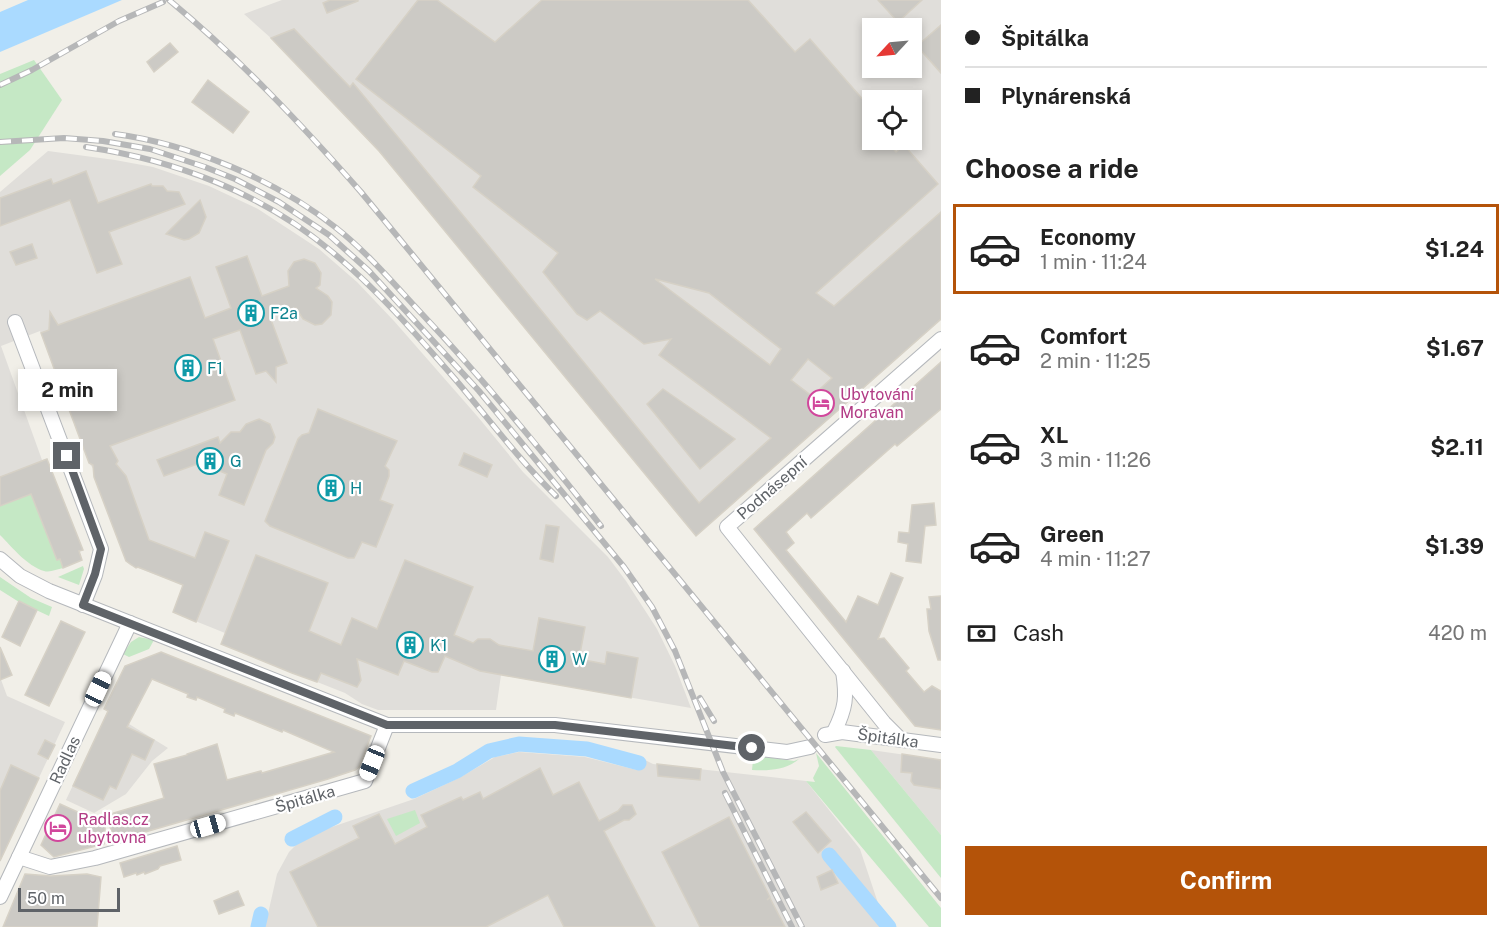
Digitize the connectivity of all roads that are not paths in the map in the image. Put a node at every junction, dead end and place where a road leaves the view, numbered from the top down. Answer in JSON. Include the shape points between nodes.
{"nodes":[{"id":1,"x":15,"y":321,"type":"dead end"},
{"id":2,"x":941,"y":339,"type":"edge"},
{"id":3,"x":0,"y":559,"type":"edge"},
{"id":4,"x":83,"y":605,"type":"junction"},
{"id":5,"x":130,"y":623,"type":"junction"},
{"id":6,"x":843,"y":669,"type":"junction"},
{"id":7,"x":387,"y":725,"type":"junction"},
{"id":8,"x":901,"y":740,"type":"junction"},
{"id":9,"x":941,"y":746,"type":"edge"},
{"id":10,"x":810,"y":747,"type":"dead end"},
{"id":11,"x":19,"y":857,"type":"junction"},
{"id":12,"x":0,"y":897,"type":"edge"}],
"edges":[{"from":1,"to":4,"type":"street","via":[[101,549]]},
{"from":2,"to":6,"type":"street","name":"Podnásepní","via":[[727,527]]},
{"from":3,"to":4,"type":"street","via":[[28,581]]},
{"from":4,"to":5,"type":"street"},
{"from":5,"to":7,"type":"street"},
{"from":5,"to":11,"type":"street","name":"Radlas"},
{"from":6,"to":8,"type":"street","name":"Podnásepní"},
{"from":6,"to":8,"type":"street","name":"Špitálka","via":[[847,694],[841,719],[830,734]]},
{"from":7,"to":10,"type":"street","via":[[555,725],[787,752]]},
{"from":7,"to":11,"type":"street","name":"Špitálka","via":[[365,781],[95,858],[50,867]]},
{"from":8,"to":9,"type":"street","name":"Špitálka"},
{"from":11,"to":12,"type":"street","name":"Radlas"}]}
